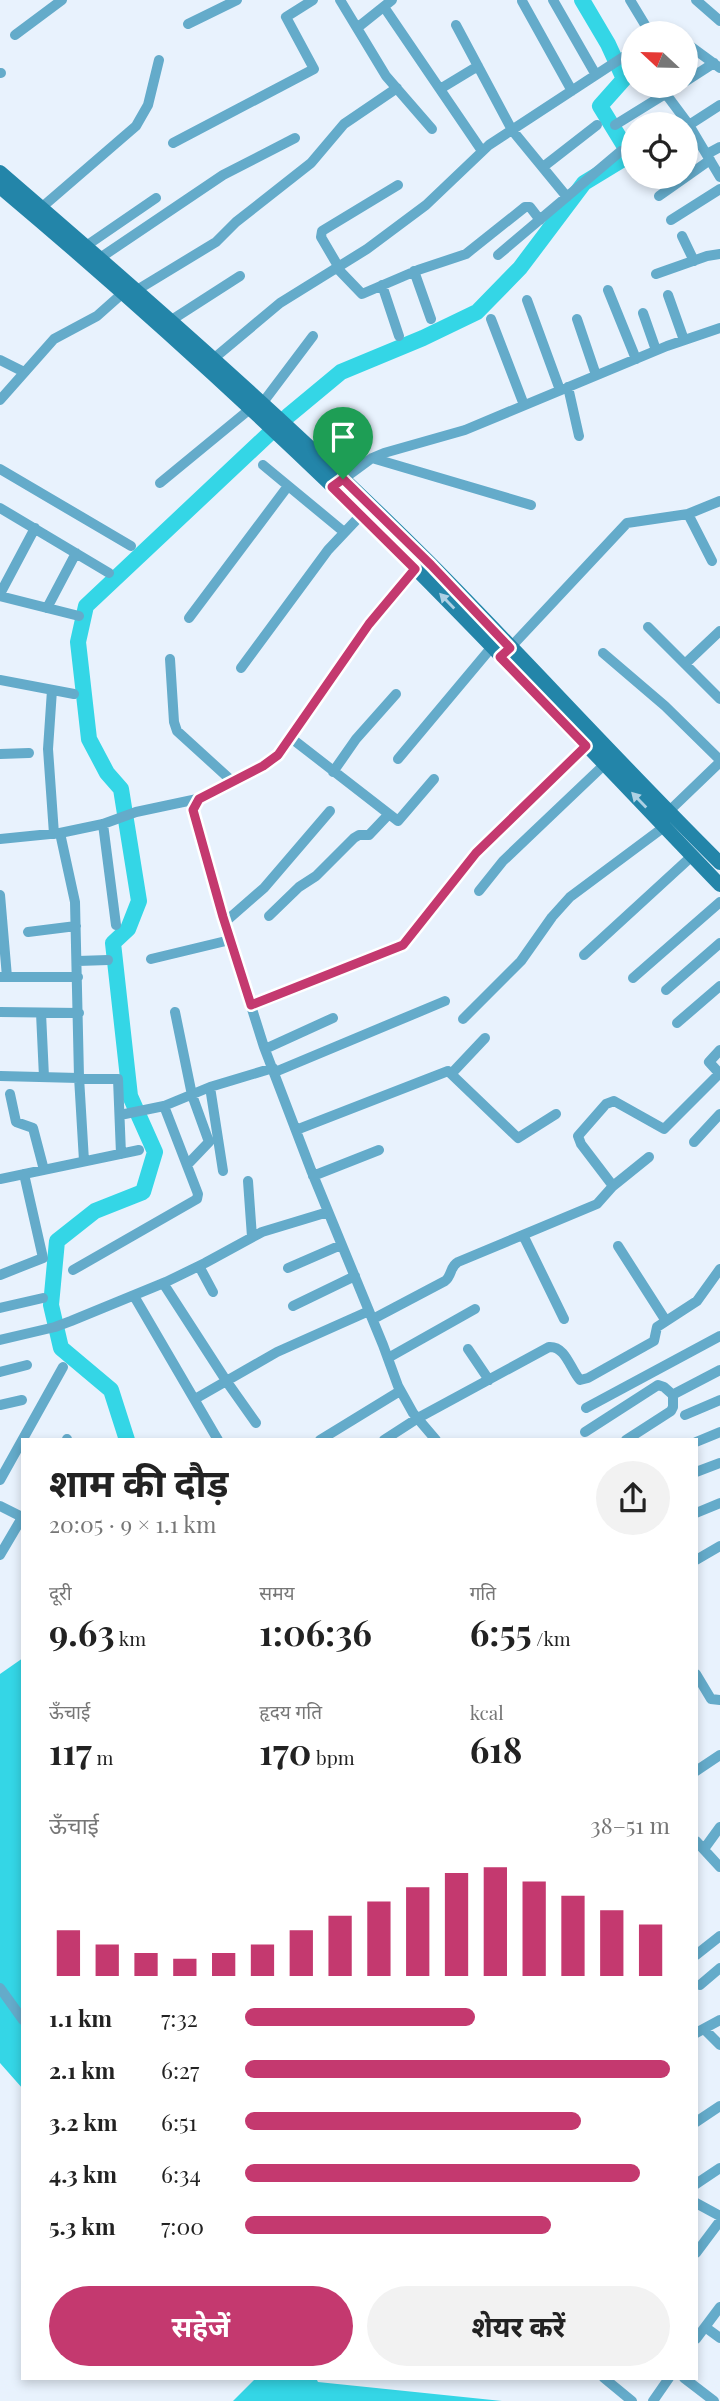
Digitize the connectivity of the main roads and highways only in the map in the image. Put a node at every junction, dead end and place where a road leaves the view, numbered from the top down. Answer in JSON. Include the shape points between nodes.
{"nodes":[{"id":1,"x":0,"y":172,"type":"edge"},
{"id":2,"x":0,"y":187,"type":"edge"},
{"id":3,"x":131,"y":291,"type":"junction"},
{"id":4,"x":261,"y":412,"type":"junction"},
{"id":5,"x":338,"y":483,"type":"junction"},
{"id":6,"x":419,"y":563,"type":"junction"},
{"id":7,"x":501,"y":651,"type":"junction"},
{"id":8,"x":664,"y":820,"type":"junction"},
{"id":9,"x":720,"y":863,"type":"edge"},
{"id":10,"x":720,"y":885,"type":"edge"}],
"edges":[{"from":1,"to":3,"type":"main road","via":[[100,258]]},
{"from":2,"to":3,"type":"main road"},
{"from":3,"to":4,"type":"main road"},
{"from":3,"to":4,"type":"main road","via":[[212,360]]},
{"from":4,"to":5,"type":"main road"},
{"from":5,"to":6,"type":"main road"},
{"from":5,"to":6,"type":"main road","via":[[361,515]]},
{"from":6,"to":7,"type":"main road"},
{"from":7,"to":8,"type":"main road"},
{"from":8,"to":7,"type":"main road","one_way":true,"via":[[604,765]]},
{"from":8,"to":9,"type":"main road"},
{"from":8,"to":10,"type":"main road"}]}
